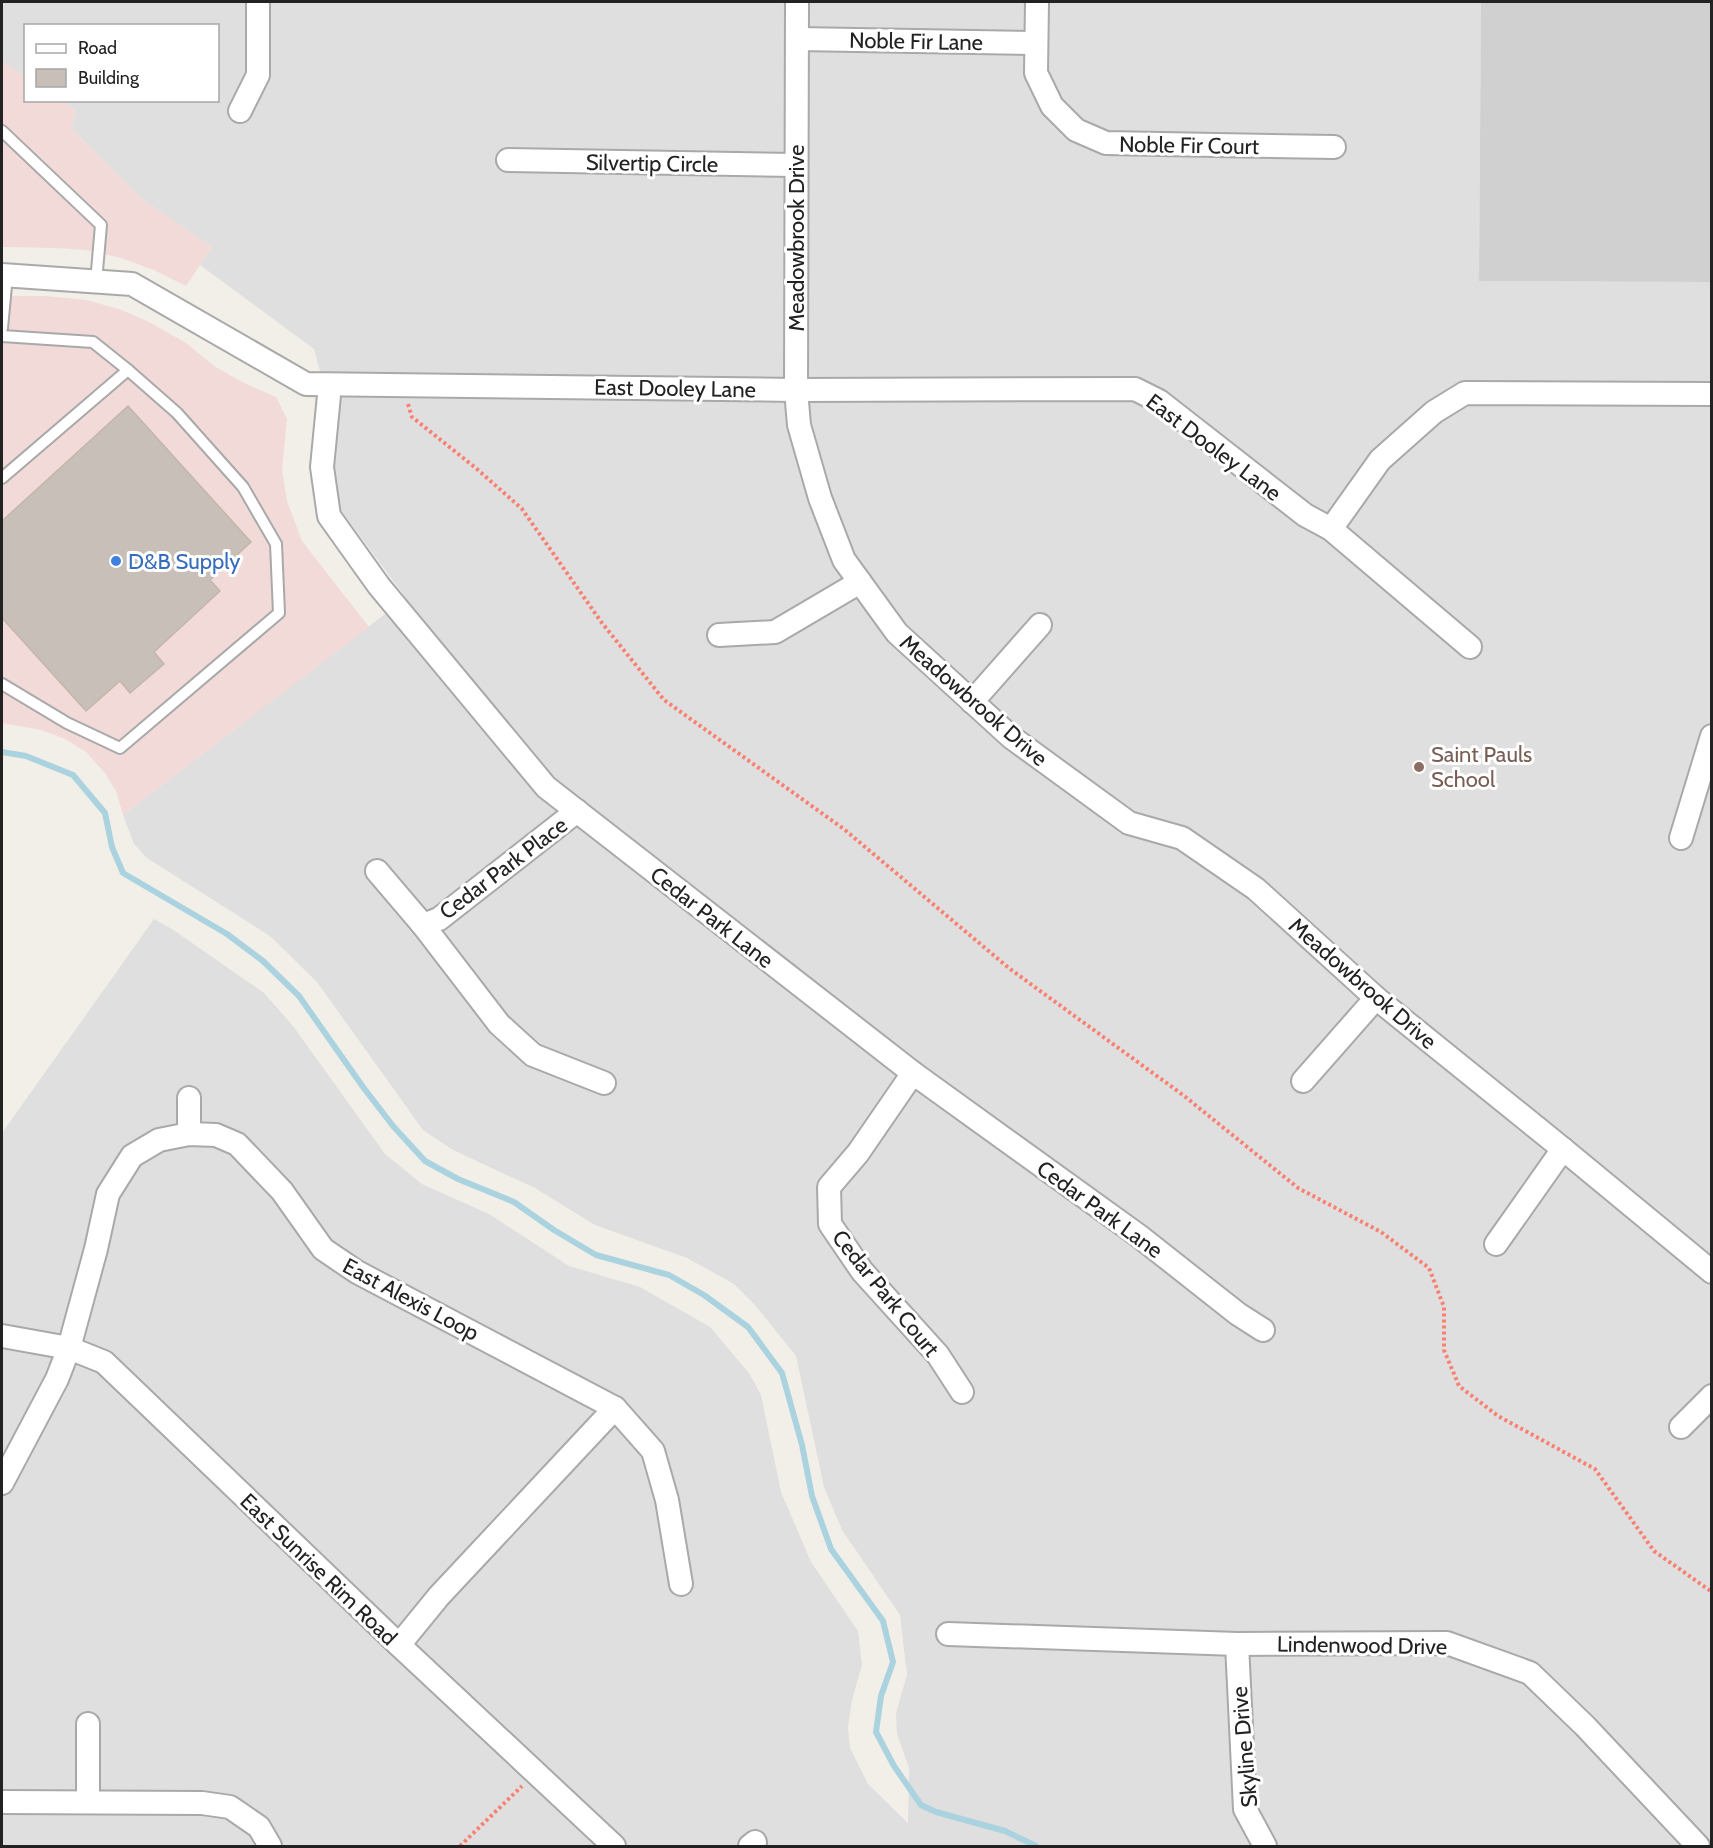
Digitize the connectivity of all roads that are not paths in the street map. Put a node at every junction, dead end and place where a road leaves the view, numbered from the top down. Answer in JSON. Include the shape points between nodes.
{"nodes":[{"id":1,"x":258,"y":2,"type":"edge"},
{"id":2,"x":797,"y":2,"type":"edge"},
{"id":3,"x":1036,"y":2,"type":"edge"},
{"id":4,"x":797,"y":39,"type":"junction"},
{"id":5,"x":1036,"y":43,"type":"junction"},
{"id":6,"x":240,"y":111,"type":"dead end"},
{"id":7,"x":2,"y":131,"type":"edge"},
{"id":8,"x":1334,"y":147,"type":"dead end"},
{"id":9,"x":508,"y":160,"type":"dead end"},
{"id":10,"x":796,"y":165,"type":"junction"},
{"id":11,"x":4,"y":275,"type":"edge"},
{"id":12,"x":96,"y":282,"type":"junction"},
{"id":13,"x":2,"y":328,"type":"edge"},
{"id":14,"x":2,"y":336,"type":"edge"},
{"id":15,"x":128,"y":370,"type":"junction"},
{"id":16,"x":330,"y":385,"type":"junction"},
{"id":17,"x":796,"y":390,"type":"junction"},
{"id":18,"x":1712,"y":394,"type":"edge"},
{"id":19,"x":2,"y":478,"type":"edge"},
{"id":20,"x":1330,"y":529,"type":"junction"},
{"id":21,"x":860,"y":582,"type":"junction"},
{"id":22,"x":1040,"y":625,"type":"dead end"},
{"id":23,"x":719,"y":635,"type":"dead end"},
{"id":24,"x":1470,"y":647,"type":"dead end"},
{"id":25,"x":2,"y":684,"type":"edge"},
{"id":26,"x":972,"y":702,"type":"junction"},
{"id":27,"x":1712,"y":736,"type":"edge"},
{"id":28,"x":577,"y":812,"type":"junction"},
{"id":29,"x":1681,"y":838,"type":"dead end"},
{"id":30,"x":377,"y":871,"type":"dead end"},
{"id":31,"x":423,"y":925,"type":"junction"},
{"id":32,"x":1376,"y":998,"type":"junction"},
{"id":33,"x":913,"y":1073,"type":"junction"},
{"id":34,"x":1303,"y":1081,"type":"dead end"},
{"id":35,"x":604,"y":1083,"type":"dead end"},
{"id":36,"x":189,"y":1098,"type":"dead end"},
{"id":37,"x":189,"y":1134,"type":"junction"},
{"id":38,"x":1563,"y":1149,"type":"junction"},
{"id":39,"x":1496,"y":1244,"type":"dead end"},
{"id":40,"x":1712,"y":1272,"type":"edge"},
{"id":41,"x":1263,"y":1330,"type":"dead end"},
{"id":42,"x":2,"y":1336,"type":"edge"},
{"id":43,"x":69,"y":1348,"type":"junction"},
{"id":44,"x":962,"y":1392,"type":"dead end"},
{"id":45,"x":1712,"y":1395,"type":"edge"},
{"id":46,"x":615,"y":1408,"type":"junction"},
{"id":47,"x":1681,"y":1427,"type":"dead end"},
{"id":48,"x":2,"y":1483,"type":"edge"},
{"id":49,"x":681,"y":1584,"type":"dead end"},
{"id":50,"x":948,"y":1634,"type":"dead end"},
{"id":51,"x":1237,"y":1644,"type":"junction"},
{"id":52,"x":399,"y":1645,"type":"junction"},
{"id":53,"x":88,"y":1724,"type":"dead end"},
{"id":54,"x":2,"y":1802,"type":"edge"},
{"id":55,"x":88,"y":1802,"type":"junction"},
{"id":56,"x":270,"y":1846,"type":"edge"},
{"id":57,"x":615,"y":1846,"type":"edge"},
{"id":58,"x":1266,"y":1846,"type":"edge"},
{"id":59,"x":1698,"y":1846,"type":"edge"}],
"edges":[{"from":1,"to":6,"type":"street","via":[[258,75]]},
{"from":2,"to":4,"type":"street","name":"Meadowbrook Drive"},
{"from":3,"to":5,"type":"street","name":"Noble Fir Court"},
{"from":4,"to":5,"type":"street","name":"Noble Fir Lane"},
{"from":4,"to":10,"type":"street","name":"Meadowbrook Drive"},
{"from":5,"to":8,"type":"street","name":"Noble Fir Court","via":[[1036,73],[1052,106],[1076,130],[1106,143]]},
{"from":7,"to":12,"type":"lane","via":[[101,225]]},
{"from":9,"to":10,"type":"street","name":"Silvertip Circle"},
{"from":10,"to":17,"type":"street","name":"Meadowbrook Drive"},
{"from":11,"to":12,"type":"street","name":"East Dooley Lane"},
{"from":11,"to":13,"type":"lane"},
{"from":12,"to":16,"type":"street","name":"East Dooley Lane","via":[[132,284],[306,384]]},
{"from":14,"to":15,"type":"lane","via":[[93,342]]},
{"from":15,"to":19,"type":"lane"},
{"from":15,"to":25,"type":"lane","via":[[177,413],[243,487],[276,544],[279,613],[120,748],[67,723]]},
{"from":16,"to":17,"type":"street","name":"East Dooley Lane"},
{"from":16,"to":28,"type":"street","name":"Cedar Park Lane","via":[[322,466],[329,516],[379,586],[546,787]]},
{"from":17,"to":20,"type":"street","name":"East Dooley Lane","via":[[1136,389],[1159,401],[1305,515]]},
{"from":17,"to":21,"type":"street","name":"Meadowbrook Drive","via":[[799,425],[820,498],[844,560]]},
{"from":18,"to":20,"type":"street","via":[[1465,393],[1434,412],[1380,460]]},
{"from":20,"to":24,"type":"street","name":"East Dooley Lane"},
{"from":21,"to":23,"type":"street","via":[[775,632]]},
{"from":21,"to":26,"type":"street","name":"Meadowbrook Drive","via":[[897,633]]},
{"from":22,"to":26,"type":"street"},
{"from":26,"to":32,"type":"street","name":"Meadowbrook Drive","via":[[1011,737],[1129,823],[1182,838],[1256,889]]},
{"from":27,"to":29,"type":"street"},
{"from":28,"to":31,"type":"street","name":"Cedar Park Place","via":[[439,919]]},
{"from":28,"to":33,"type":"street","name":"Cedar Park Lane"},
{"from":30,"to":31,"type":"street"},
{"from":31,"to":35,"type":"street","name":"Cedar Park Place","via":[[499,1024],[533,1055]]},
{"from":32,"to":34,"type":"street"},
{"from":32,"to":38,"type":"street","name":"Meadowbrook Drive"},
{"from":33,"to":41,"type":"street","name":"Cedar Park Lane"},
{"from":33,"to":44,"type":"street","name":"Cedar Park Court","via":[[858,1153],[829,1187],[830,1224],[862,1271],[938,1355]]},
{"from":36,"to":37,"type":"street"},
{"from":37,"to":43,"type":"street","name":"East Alexis Loop","via":[[159,1140],[132,1156],[108,1194]]},
{"from":37,"to":46,"type":"street","name":"East Alexis Loop","via":[[216,1135],[237,1144],[282,1191],[323,1249],[357,1272]]},
{"from":38,"to":39,"type":"street"},
{"from":38,"to":40,"type":"street","name":"Meadowbrook Drive"},
{"from":42,"to":43,"type":"street","name":"East Sunrise Rim Road"},
{"from":43,"to":48,"type":"street","name":"East Alexis Loop","via":[[57,1379]]},
{"from":43,"to":52,"type":"street","name":"East Sunrise Rim Road","via":[[104,1362]]},
{"from":45,"to":47,"type":"street"},
{"from":46,"to":49,"type":"street","via":[[653,1451],[667,1500]]},
{"from":46,"to":52,"type":"street"},
{"from":50,"to":51,"type":"street","name":"Lindenwood Drive"},
{"from":51,"to":58,"type":"street","name":"Skyline Drive","via":[[1245,1809]]},
{"from":51,"to":59,"type":"street","name":"Lindenwood Drive","via":[[1448,1643],[1530,1673]]},
{"from":52,"to":57,"type":"street","name":"East Sunrise Rim Road"},
{"from":53,"to":55,"type":"street"},
{"from":54,"to":55,"type":"street"},
{"from":55,"to":56,"type":"street","via":[[202,1803],[230,1807],[259,1827]]}]}
